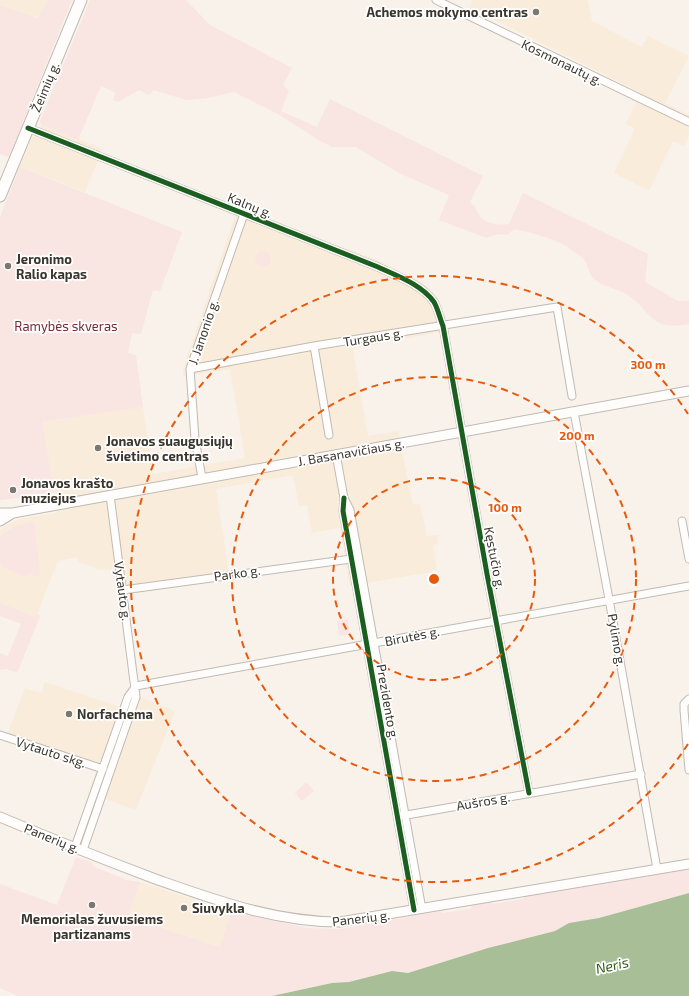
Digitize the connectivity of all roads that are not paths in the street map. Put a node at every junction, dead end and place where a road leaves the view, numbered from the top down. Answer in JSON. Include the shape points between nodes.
{"nodes":[{"id":1,"x":81,"y":0,"type":"edge"},
{"id":2,"x":436,"y":0,"type":"edge"},
{"id":3,"x":689,"y":122,"type":"edge"},
{"id":4,"x":28,"y":128,"type":"junction"},
{"id":5,"x":0,"y":196,"type":"edge"},
{"id":6,"x":244,"y":214,"type":"junction"},
{"id":7,"x":443,"y":326,"type":"junction"},
{"id":8,"x":314,"y":346,"type":"junction"},
{"id":9,"x":190,"y":370,"type":"junction"},
{"id":10,"x":689,"y":391,"type":"edge"},
{"id":11,"x":572,"y":396,"type":"dead end"},
{"id":12,"x":574,"y":412,"type":"junction"},
{"id":13,"x":461,"y":432,"type":"junction"},
{"id":14,"x":329,"y":435,"type":"dead end"},
{"id":15,"x":336,"y":454,"type":"junction"},
{"id":16,"x":202,"y":478,"type":"junction"},
{"id":17,"x":110,"y":495,"type":"junction"},
{"id":18,"x":344,"y":498,"type":"junction"},
{"id":19,"x":0,"y":513,"type":"edge"},
{"id":20,"x":13,"y":513,"type":"junction"},
{"id":21,"x":682,"y":521,"type":"dead end"},
{"id":22,"x":0,"y":522,"type":"edge"},
{"id":23,"x":351,"y":558,"type":"junction"},
{"id":24,"x":689,"y":559,"type":"edge"},
{"id":25,"x":689,"y":586,"type":"edge"},
{"id":26,"x":689,"y":589,"type":"edge"},
{"id":27,"x":122,"y":590,"type":"junction"},
{"id":28,"x":609,"y":599,"type":"junction"},
{"id":29,"x":496,"y":620,"type":"junction"},
{"id":30,"x":370,"y":643,"type":"junction"},
{"id":31,"x":136,"y":686,"type":"junction"},
{"id":32,"x":689,"y":699,"type":"edge"},
{"id":33,"x":0,"y":735,"type":"edge"},
{"id":34,"x":103,"y":769,"type":"junction"},
{"id":35,"x":689,"y":770,"type":"edge"},
{"id":36,"x":641,"y":774,"type":"junction"},
{"id":37,"x":529,"y":793,"type":"junction"},
{"id":38,"x":401,"y":816,"type":"junction"},
{"id":39,"x":0,"y":817,"type":"edge"},
{"id":40,"x":79,"y":848,"type":"junction"},
{"id":41,"x":689,"y":864,"type":"edge"},
{"id":42,"x":657,"y":869,"type":"junction"},
{"id":43,"x":418,"y":910,"type":"junction"}],
"edges":[{"from":1,"to":4,"type":"main road","name":"Žeimių g."},
{"from":2,"to":3,"type":"street","name":"Kosmonautų g."},
{"from":4,"to":5,"type":"main road","name":"Žeimių g."},
{"from":4,"to":6,"type":"street","name":"Kalnų g."},
{"from":6,"to":7,"type":"street","name":"Kalnų g.","via":[[408,281],[423,291],[434,303]]},
{"from":6,"to":9,"type":"street","name":"J. Janonio g."},
{"from":7,"to":8,"type":"street","name":"Turgaus g."},
{"from":7,"to":11,"type":"street","name":"Turgaus g.","via":[[557,308]]},
{"from":7,"to":13,"type":"street","name":"Kęstučio g."},
{"from":8,"to":9,"type":"street","name":"Turgaus g."},
{"from":8,"to":14,"type":"street"},
{"from":9,"to":16,"type":"street","name":"J. Janonio g.","via":[[195,439]]},
{"from":10,"to":12,"type":"main road","name":"J. Basanavičiaus g."},
{"from":12,"to":13,"type":"main road","name":"J. Basanavičiaus g."},
{"from":12,"to":28,"type":"street","name":"Pylimo g."},
{"from":13,"to":15,"type":"main road","name":"J. Basanavičiaus g."},
{"from":13,"to":29,"type":"street","name":"Kęstučio g."},
{"from":15,"to":16,"type":"main road","name":"J. Basanavičiaus g."},
{"from":15,"to":18,"type":"street","name":"Prezidento g."},
{"from":16,"to":17,"type":"main road","name":"J. Basanavičiaus g."},
{"from":17,"to":20,"type":"main road","name":"J. Basanavičiaus g."},
{"from":17,"to":27,"type":"street","name":"Vytauto g."},
{"from":18,"to":23,"type":"street","name":"Prezidento g.","via":[[343,510]]},
{"from":18,"to":30,"type":"street","name":"Prezidento g.","via":[[350,510]]},
{"from":19,"to":20,"type":"main road","name":"J. Basanavičiaus g."},
{"from":20,"to":22,"type":"main road","name":"J. Basanavičiaus g."},
{"from":21,"to":24,"type":"street"},
{"from":23,"to":27,"type":"street","name":"Parko g."},
{"from":23,"to":30,"type":"street","name":"Prezidento g."},
{"from":25,"to":26,"type":"street"},
{"from":25,"to":28,"type":"street","name":"Birutės g."},
{"from":27,"to":31,"type":"street","name":"Vytauto g."},
{"from":28,"to":29,"type":"street","name":"Birutės g."},
{"from":28,"to":36,"type":"street","name":"Pylimo g."},
{"from":29,"to":30,"type":"street","name":"Birutės g."},
{"from":29,"to":37,"type":"street","name":"Kęstučio g."},
{"from":30,"to":31,"type":"street","name":"Birutės g."},
{"from":30,"to":38,"type":"street","name":"Prezidento g."},
{"from":31,"to":34,"type":"street","via":[[128,697]]},
{"from":31,"to":40,"type":"street","name":"Vytauto g.","via":[[136,697]]},
{"from":32,"to":35,"type":"street","via":[[684,704]]},
{"from":33,"to":34,"type":"street","name":"Vytauto skg."},
{"from":34,"to":40,"type":"street"},
{"from":36,"to":37,"type":"street","name":"Aušros g."},
{"from":36,"to":42,"type":"street","name":"Pylimo g."},
{"from":37,"to":38,"type":"street","name":"Aušros g."},
{"from":38,"to":43,"type":"street","name":"Prezidento g."},
{"from":39,"to":40,"type":"main road","name":"Panerių g."},
{"from":40,"to":43,"type":"main road","name":"Panerių g.","via":[[204,897],[280,917],[340,922]]},
{"from":41,"to":42,"type":"main road","name":"Panerių g."},
{"from":42,"to":43,"type":"main road","name":"Panerių g."}]}
